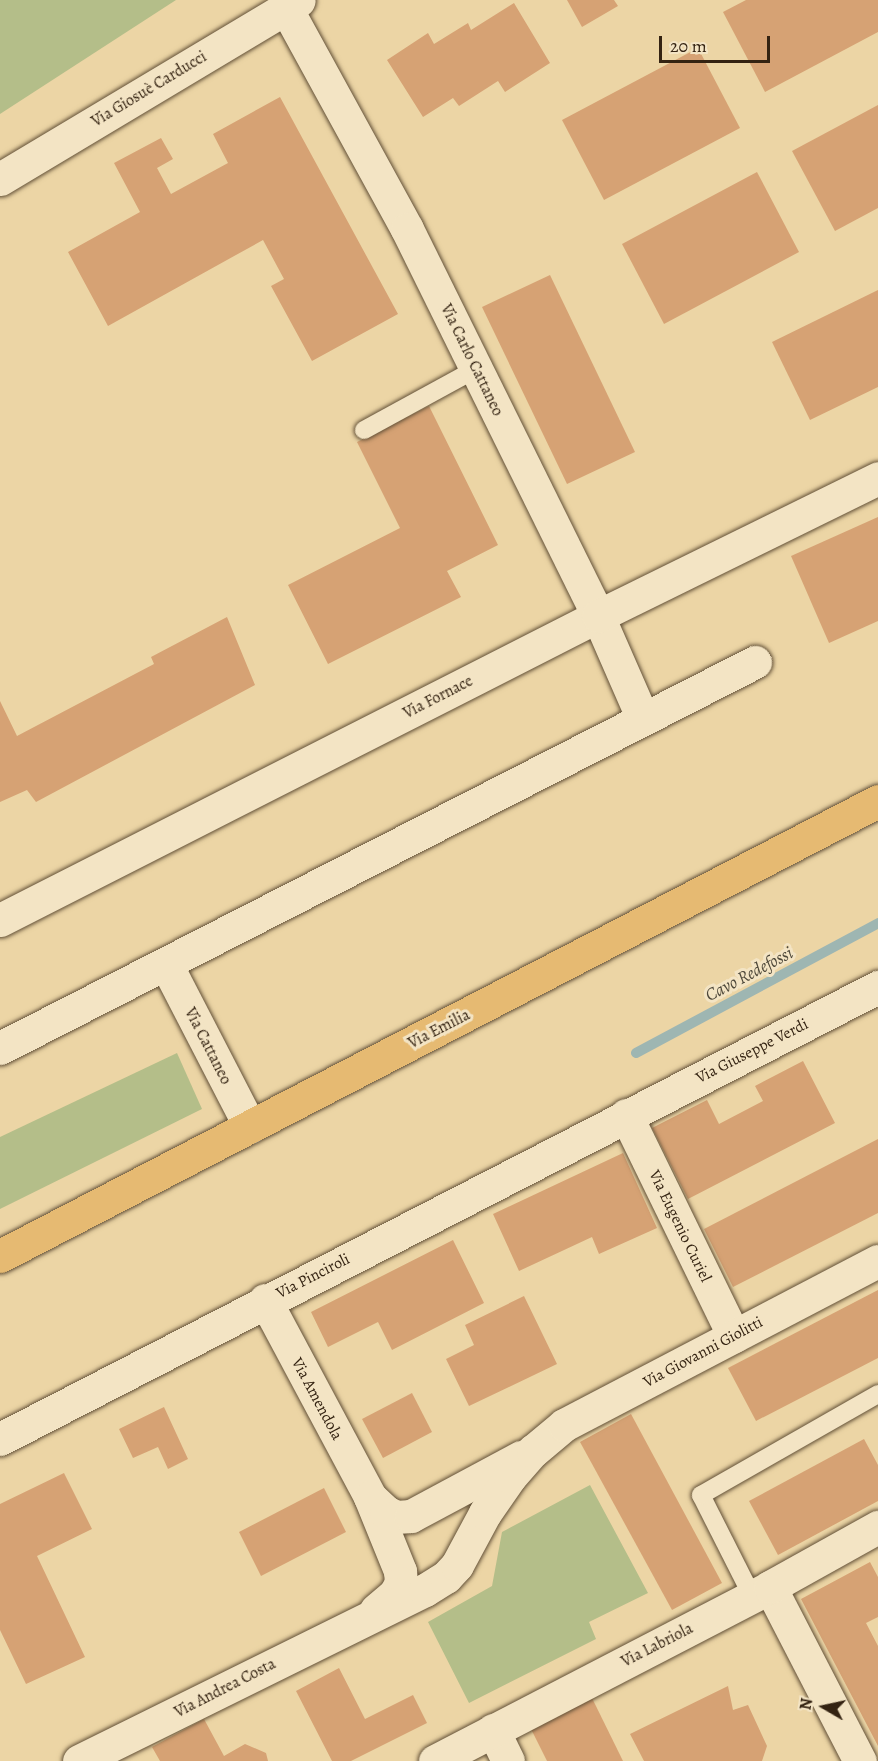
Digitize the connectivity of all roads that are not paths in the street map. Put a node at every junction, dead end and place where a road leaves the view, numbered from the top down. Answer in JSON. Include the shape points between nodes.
{"nodes":[{"id":1,"x":293,"y":4,"type":"edge"},
{"id":2,"x":0,"y":179,"type":"edge"},
{"id":3,"x":476,"y":369,"type":"junction"},
{"id":4,"x":364,"y":430,"type":"dead end"},
{"id":5,"x":878,"y":478,"type":"edge"},
{"id":6,"x":598,"y":616,"type":"junction"},
{"id":7,"x":755,"y":662,"type":"dead end"},
{"id":8,"x":643,"y":719,"type":"junction"},
{"id":9,"x":878,"y":801,"type":"edge"},
{"id":10,"x":0,"y":920,"type":"edge"},
{"id":11,"x":166,"y":964,"type":"junction"},
{"id":12,"x":878,"y":987,"type":"edge"},
{"id":13,"x":0,"y":1048,"type":"edge"},
{"id":14,"x":626,"y":1115,"type":"junction"},
{"id":15,"x":250,"y":1127,"type":"junction"},
{"id":16,"x":0,"y":1256,"type":"edge"},
{"id":17,"x":878,"y":1261,"type":"edge"},
{"id":18,"x":265,"y":1300,"type":"junction"},
{"id":19,"x":734,"y":1336,"type":"junction"},
{"id":20,"x":878,"y":1394,"type":"edge"},
{"id":21,"x":0,"y":1439,"type":"edge"},
{"id":22,"x":533,"y":1451,"type":"junction"},
{"id":23,"x":369,"y":1497,"type":"junction"},
{"id":24,"x":878,"y":1527,"type":"edge"},
{"id":25,"x":761,"y":1592,"type":"junction"},
{"id":26,"x":371,"y":1614,"type":"junction"},
{"id":27,"x":493,"y":1730,"type":"junction"},
{"id":28,"x":79,"y":1761,"type":"edge"},
{"id":29,"x":435,"y":1761,"type":"edge"},
{"id":30,"x":508,"y":1761,"type":"edge"},
{"id":31,"x":860,"y":1761,"type":"edge"}],
"edges":[{"from":1,"to":2,"type":"street","name":"Via Giosuè Carducci"},
{"from":1,"to":3,"type":"street","name":"Via Carlo Cattaneo"},
{"from":3,"to":4,"type":"lane"},
{"from":3,"to":6,"type":"street","name":"Via Carlo Cattaneo"},
{"from":5,"to":6,"type":"street","name":"Via Fornace"},
{"from":6,"to":8,"type":"street","name":"Via Carlo Cattaneo"},
{"from":6,"to":10,"type":"street","name":"Via Fornace"},
{"from":7,"to":8,"type":"street"},
{"from":8,"to":11,"type":"street"},
{"from":9,"to":15,"type":"main road","name":"Via Emilia"},
{"from":11,"to":13,"type":"street"},
{"from":11,"to":15,"type":"street","name":"Via Cattaneo"},
{"from":12,"to":14,"type":"street","name":"Via Giuseppe Verdi"},
{"from":14,"to":18,"type":"street","name":"Via Pinciroli"},
{"from":14,"to":19,"type":"street","name":"Via Eugenio Curiel"},
{"from":15,"to":16,"type":"main road","name":"Via Emilia"},
{"from":17,"to":19,"type":"street","name":"Via Giovanni Giolitti"},
{"from":18,"to":21,"type":"street","name":"Via Pinciroli"},
{"from":18,"to":23,"type":"street","name":"Via Amendola"},
{"from":19,"to":22,"type":"street","name":"Via Giovanni Giolitti","via":[[564,1425]]},
{"from":20,"to":25,"type":"lane","via":[[701,1495]]},
{"from":22,"to":23,"type":"street","via":[[411,1516],[396,1517]]},
{"from":22,"to":26,"type":"street","via":[[491,1504],[457,1565],[425,1590]]},
{"from":23,"to":26,"type":"street","name":"Via Amendola","via":[[400,1571],[401,1583],[395,1594]]},
{"from":24,"to":25,"type":"street","name":"Via Labriola"},
{"from":25,"to":27,"type":"street","name":"Via Labriola"},
{"from":25,"to":31,"type":"street"},
{"from":26,"to":28,"type":"street","name":"Via Andrea Costa"},
{"from":27,"to":29,"type":"street","name":"Via Labriola"},
{"from":27,"to":30,"type":"street"}]}
